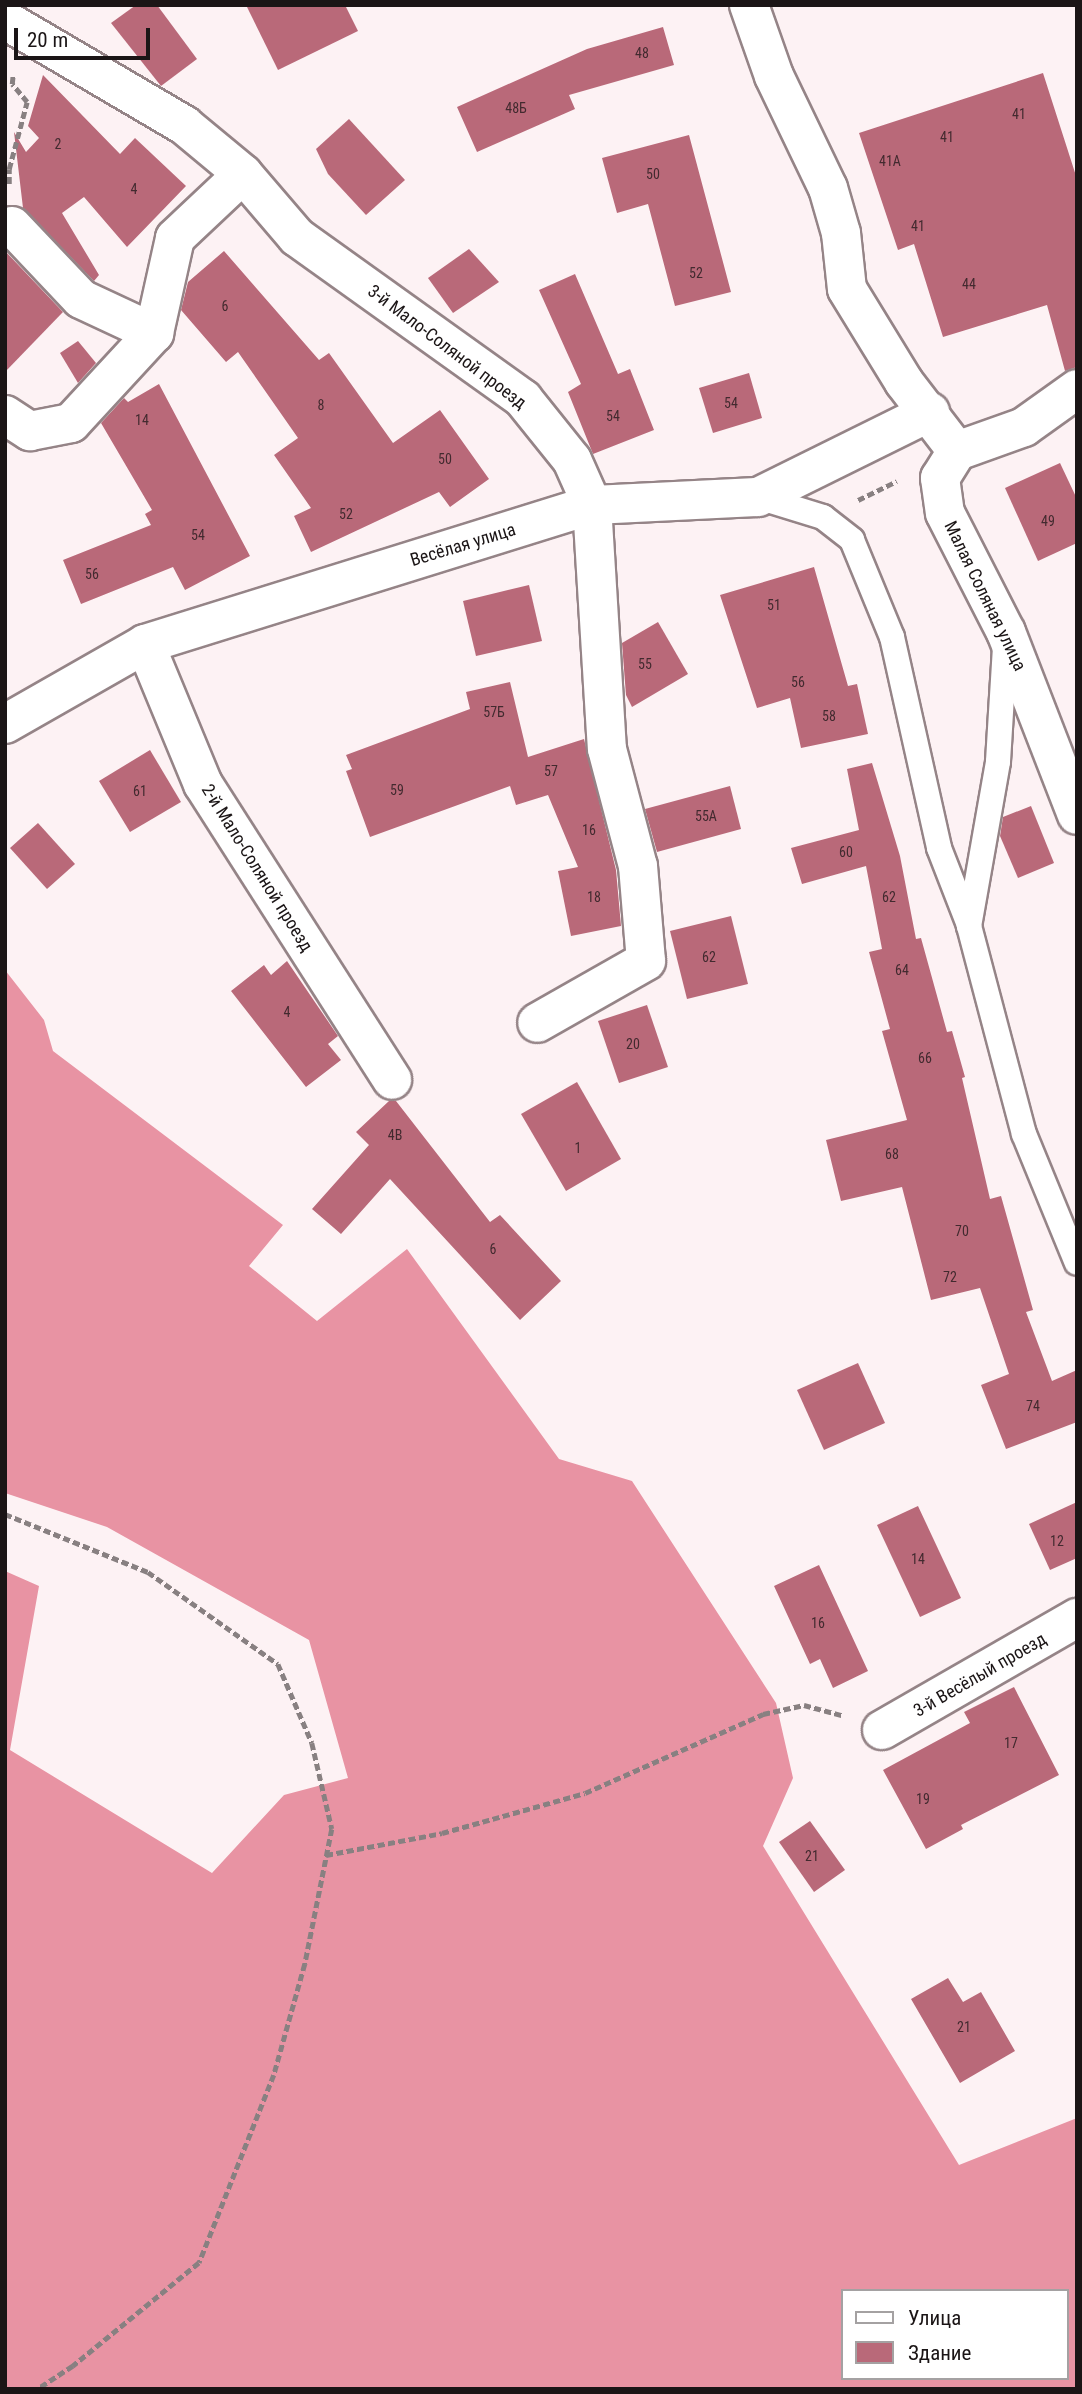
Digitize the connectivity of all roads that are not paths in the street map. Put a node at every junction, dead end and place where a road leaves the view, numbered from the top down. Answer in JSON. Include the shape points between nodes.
{"nodes":[{"id":1,"x":749,"y":5,"type":"edge"},
{"id":2,"x":14,"y":25,"type":"edge"},
{"id":3,"x":243,"y":174,"type":"junction"},
{"id":4,"x":12,"y":226,"type":"road end"},
{"id":5,"x":154,"y":332,"type":"junction"},
{"id":6,"x":1077,"y":389,"type":"edge"},
{"id":7,"x":930,"y":412,"type":"junction"},
{"id":8,"x":5,"y":415,"type":"edge"},
{"id":9,"x":957,"y":451,"type":"junction"},
{"id":10,"x":758,"y":497,"type":"junction"},
{"id":11,"x":592,"y":505,"type":"junction"},
{"id":12,"x":1006,"y":632,"type":"junction"},
{"id":13,"x":145,"y":644,"type":"junction"},
{"id":14,"x":5,"y":724,"type":"edge"},
{"id":15,"x":1077,"y":815,"type":"edge"},
{"id":16,"x":969,"y":926,"type":"junction"},
{"id":17,"x":537,"y":1023,"type":"dead end"},
{"id":18,"x":392,"y":1080,"type":"dead end"},
{"id":19,"x":1077,"y":1263,"type":"edge"},
{"id":20,"x":1077,"y":1618,"type":"edge"},
{"id":21,"x":882,"y":1730,"type":"road end"}],
"edges":[{"from":1,"to":7,"type":"street","via":[[774,76],[828,188],[841,233],[847,289],[904,382]]},
{"from":2,"to":3,"type":"street","name":"3-й Мало-Соляной проезд","via":[[184,125]]},
{"from":3,"to":5,"type":"street","via":[[175,238]]},
{"from":3,"to":11,"type":"street","name":"3-й Мало-Соляной проезд","via":[[297,237],[523,399],[572,460]]},
{"from":4,"to":5,"type":"street","via":[[81,299]]},
{"from":5,"to":8,"type":"street","via":[[71,423],[30,431]]},
{"from":6,"to":9,"type":"street","via":[[1024,426]]},
{"from":7,"to":9,"type":"street"},
{"from":7,"to":10,"type":"street","name":"Весёлая улица"},
{"from":9,"to":12,"type":"street","name":"Малая Соляная улица","via":[[940,478],[945,513]]},
{"from":10,"to":11,"type":"street","name":"Весёлая улица"},
{"from":10,"to":16,"type":"lane","via":[[823,517],[852,540],[892,637],[939,848]]},
{"from":11,"to":13,"type":"street","name":"Весёлая улица"},
{"from":11,"to":17,"type":"street","name":"3-й Мало-Соляной проезд","via":[[607,749],[638,866],[646,961]]},
{"from":12,"to":15,"type":"street","name":"Малая Соляная улица"},
{"from":12,"to":16,"type":"lane","via":[[998,762]]},
{"from":13,"to":14,"type":"street","name":"Весёлая улица"},
{"from":13,"to":18,"type":"street","name":"2-й Мало-Соляной проезд","via":[[203,784]]},
{"from":16,"to":19,"type":"lane","via":[[1024,1134]]},
{"from":20,"to":21,"type":"street","name":"3-й Весёлый проезд"}]}
